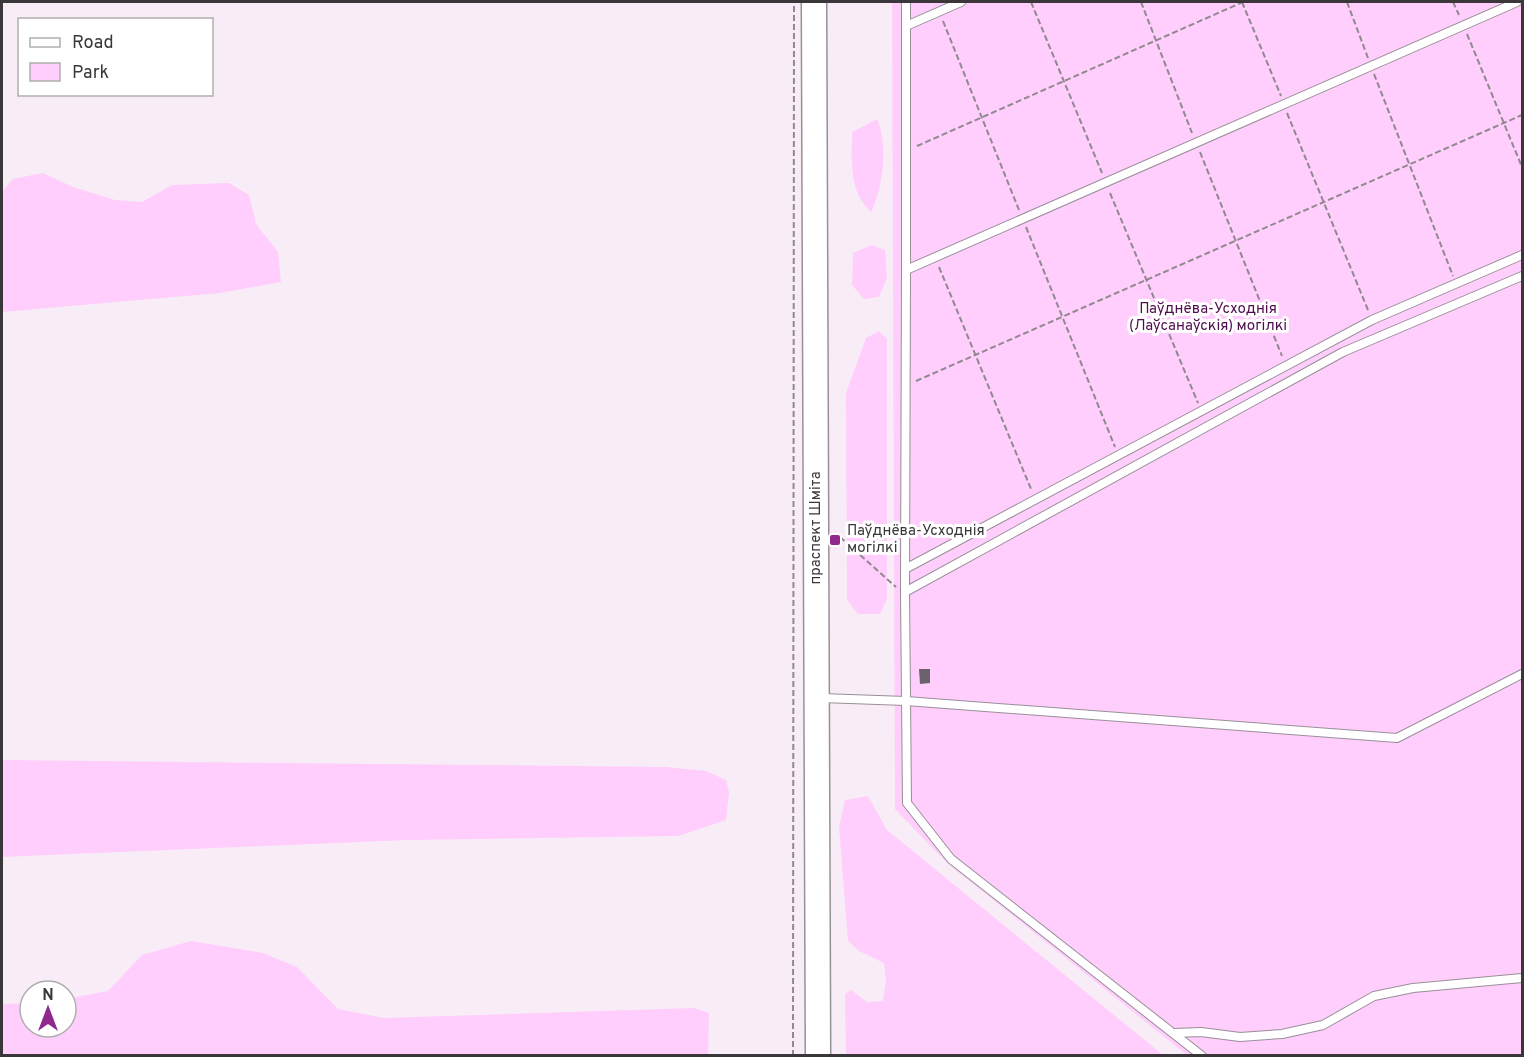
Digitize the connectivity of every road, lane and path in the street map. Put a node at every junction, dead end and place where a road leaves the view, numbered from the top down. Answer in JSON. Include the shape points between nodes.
{"nodes":[{"id":1,"x":794,"y":2,"type":"edge"},
{"id":2,"x":814,"y":2,"type":"edge"},
{"id":3,"x":906,"y":2,"type":"edge"},
{"id":4,"x":961,"y":2,"type":"edge"},
{"id":5,"x":1031,"y":2,"type":"edge"},
{"id":6,"x":1141,"y":2,"type":"edge"},
{"id":7,"x":1242,"y":2,"type":"edge"},
{"id":8,"x":1347,"y":2,"type":"edge"},
{"id":9,"x":1453,"y":2,"type":"edge"},
{"id":10,"x":1517,"y":2,"type":"edge"},
{"id":11,"x":939,"y":11,"type":"junction"},
{"id":12,"x":1463,"y":25,"type":"junction"},
{"id":13,"x":906,"y":26,"type":"junction"},
{"id":14,"x":1156,"y":40,"type":"junction"},
{"id":15,"x":1371,"y":65,"type":"junction"},
{"id":16,"x":1064,"y":81,"type":"junction"},
{"id":17,"x":1284,"y":104,"type":"junction"},
{"id":18,"x":1522,"y":114,"type":"edge"},
{"id":19,"x":981,"y":117,"type":"junction"},
{"id":20,"x":1505,"y":122,"type":"junction"},
{"id":21,"x":1196,"y":142,"type":"junction"},
{"id":22,"x":906,"y":150,"type":"junction"},
{"id":23,"x":1409,"y":164,"type":"junction"},
{"id":24,"x":1522,"y":167,"type":"edge"},
{"id":25,"x":1105,"y":182,"type":"junction"},
{"id":26,"x":1323,"y":202,"type":"junction"},
{"id":27,"x":1022,"y":218,"type":"junction"},
{"id":28,"x":1236,"y":240,"type":"junction"},
{"id":29,"x":1522,"y":255,"type":"edge"},
{"id":30,"x":935,"y":256,"type":"junction"},
{"id":31,"x":906,"y":270,"type":"junction"},
{"id":32,"x":1522,"y":276,"type":"edge"},
{"id":33,"x":1146,"y":280,"type":"junction"},
{"id":34,"x":1456,"y":284,"type":"junction"},
{"id":35,"x":1063,"y":316,"type":"junction"},
{"id":36,"x":1372,"y":320,"type":"junction"},
{"id":37,"x":975,"y":355,"type":"junction"},
{"id":38,"x":1286,"y":366,"type":"junction"},
{"id":39,"x":906,"y":386,"type":"junction"},
{"id":40,"x":1202,"y":411,"type":"junction"},
{"id":41,"x":1119,"y":455,"type":"junction"},
{"id":42,"x":1035,"y":499,"type":"junction"},
{"id":43,"x":840,"y":537,"type":"dead end"},
{"id":44,"x":905,"y":569,"type":"junction"},
{"id":45,"x":905,"y":592,"type":"junction"},
{"id":46,"x":1522,"y":674,"type":"edge"},
{"id":47,"x":817,"y":698,"type":"junction"},
{"id":48,"x":906,"y":702,"type":"junction"},
{"id":49,"x":1522,"y":978,"type":"edge"},
{"id":50,"x":1174,"y":1034,"type":"junction"},
{"id":51,"x":793,"y":1056,"type":"edge"},
{"id":52,"x":818,"y":1056,"type":"edge"},
{"id":53,"x":1203,"y":1056,"type":"edge"}],
"edges":[{"from":1,"to":51,"type":"path"},
{"from":2,"to":47,"type":"main road","name":"праспект Шміта"},
{"from":3,"to":13,"type":"lane"},
{"from":4,"to":11,"type":"lane"},
{"from":5,"to":16,"type":"path"},
{"from":6,"to":14,"type":"path"},
{"from":7,"to":14,"type":"path"},
{"from":7,"to":17,"type":"path"},
{"from":8,"to":15,"type":"path"},
{"from":9,"to":12,"type":"path"},
{"from":10,"to":12,"type":"lane"},
{"from":11,"to":13,"type":"lane"},
{"from":11,"to":19,"type":"path"},
{"from":12,"to":15,"type":"lane"},
{"from":12,"to":20,"type":"path"},
{"from":13,"to":22,"type":"lane"},
{"from":14,"to":16,"type":"path"},
{"from":14,"to":21,"type":"path"},
{"from":15,"to":17,"type":"lane"},
{"from":15,"to":23,"type":"path"},
{"from":16,"to":19,"type":"path"},
{"from":16,"to":25,"type":"path"},
{"from":17,"to":21,"type":"lane"},
{"from":17,"to":26,"type":"path"},
{"from":18,"to":20,"type":"path"},
{"from":19,"to":22,"type":"path"},
{"from":19,"to":27,"type":"path"},
{"from":20,"to":23,"type":"path"},
{"from":20,"to":24,"type":"path"},
{"from":21,"to":25,"type":"lane"},
{"from":21,"to":28,"type":"path"},
{"from":22,"to":31,"type":"lane"},
{"from":23,"to":26,"type":"path"},
{"from":23,"to":34,"type":"path"},
{"from":25,"to":27,"type":"lane"},
{"from":25,"to":33,"type":"path"},
{"from":26,"to":28,"type":"path"},
{"from":26,"to":36,"type":"path"},
{"from":27,"to":30,"type":"lane"},
{"from":27,"to":35,"type":"path"},
{"from":28,"to":33,"type":"path"},
{"from":28,"to":38,"type":"path"},
{"from":29,"to":34,"type":"lane"},
{"from":30,"to":31,"type":"lane"},
{"from":30,"to":37,"type":"path"},
{"from":31,"to":39,"type":"lane"},
{"from":32,"to":45,"type":"lane","via":[[1342,352]]},
{"from":33,"to":35,"type":"path"},
{"from":33,"to":40,"type":"path"},
{"from":34,"to":36,"type":"lane"},
{"from":35,"to":37,"type":"path"},
{"from":35,"to":41,"type":"path"},
{"from":36,"to":38,"type":"lane"},
{"from":37,"to":39,"type":"path"},
{"from":37,"to":42,"type":"path"},
{"from":38,"to":40,"type":"lane"},
{"from":39,"to":44,"type":"lane"},
{"from":40,"to":41,"type":"lane"},
{"from":41,"to":42,"type":"lane"},
{"from":42,"to":44,"type":"lane"},
{"from":43,"to":45,"type":"path"},
{"from":44,"to":45,"type":"lane"},
{"from":45,"to":48,"type":"lane"},
{"from":46,"to":48,"type":"lane","via":[[1397,738]]},
{"from":47,"to":48,"type":"lane"},
{"from":47,"to":52,"type":"main road","name":"праспект Шміта"},
{"from":48,"to":50,"type":"lane","via":[[907,803],[951,859]]},
{"from":49,"to":50,"type":"lane","via":[[1413,988],[1374,996],[1323,1025],[1282,1034]]},
{"from":50,"to":53,"type":"lane"}]}
